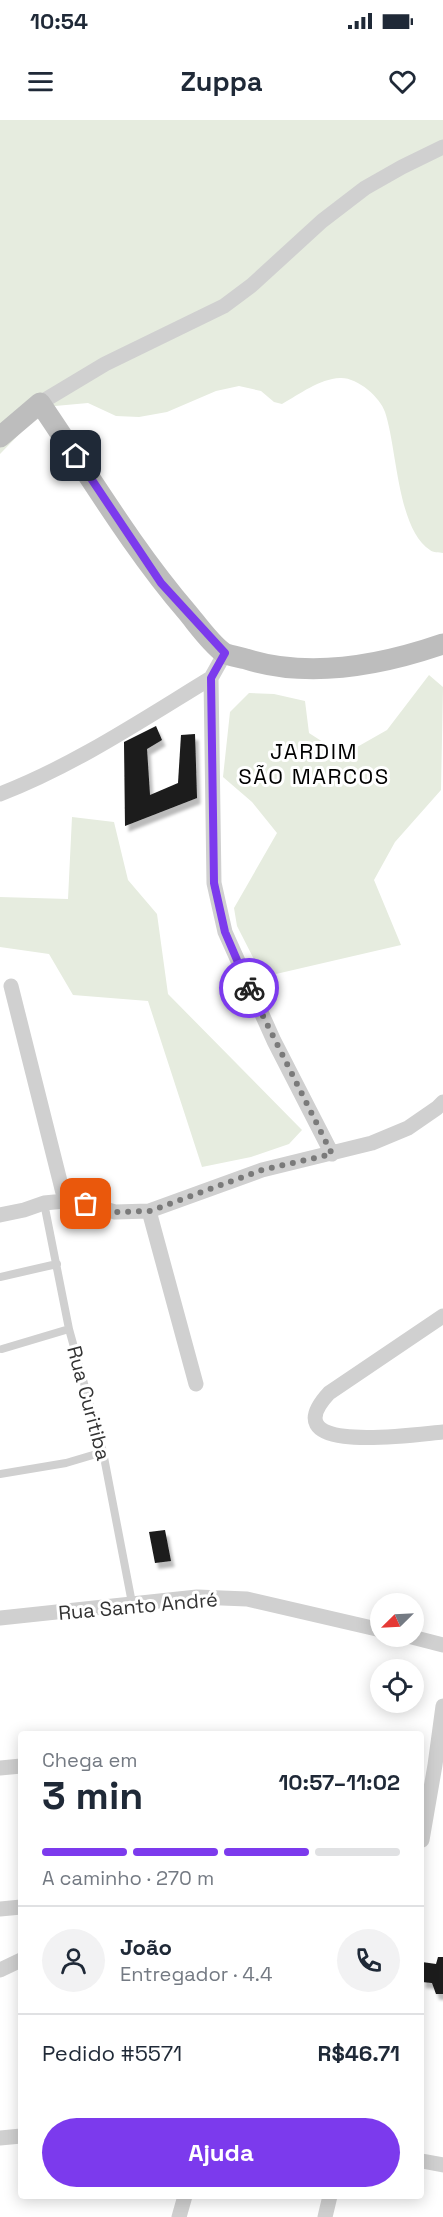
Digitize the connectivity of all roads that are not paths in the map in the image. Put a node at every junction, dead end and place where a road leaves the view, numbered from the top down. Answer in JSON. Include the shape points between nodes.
{"nodes":[{"id":1,"x":443,"y":147,"type":"edge"},
{"id":2,"x":40,"y":403,"type":"junction"},
{"id":3,"x":0,"y":437,"type":"edge"},
{"id":4,"x":443,"y":644,"type":"edge"},
{"id":5,"x":225,"y":653,"type":"junction"},
{"id":6,"x":211,"y":678,"type":"junction"},
{"id":7,"x":0,"y":794,"type":"edge"},
{"id":8,"x":12,"y":986,"type":"dead end"},
{"id":9,"x":443,"y":1101,"type":"edge"},
{"id":10,"x":332,"y":1154,"type":"junction"},
{"id":11,"x":66,"y":1201,"type":"junction"},
{"id":12,"x":44,"y":1203,"type":"junction"},
{"id":13,"x":150,"y":1211,"type":"junction"},
{"id":14,"x":0,"y":1215,"type":"edge"},
{"id":15,"x":57,"y":1264,"type":"junction"},
{"id":16,"x":0,"y":1277,"type":"edge"},
{"id":17,"x":443,"y":1316,"type":"edge"},
{"id":18,"x":69,"y":1329,"type":"junction"},
{"id":19,"x":2,"y":1349,"type":"dead end"},
{"id":20,"x":196,"y":1384,"type":"dead end"},
{"id":21,"x":443,"y":1431,"type":"edge"},
{"id":22,"x":103,"y":1452,"type":"junction"},
{"id":23,"x":0,"y":1474,"type":"edge"},
{"id":24,"x":132,"y":1603,"type":"junction"},
{"id":25,"x":0,"y":1618,"type":"edge"},
{"id":26,"x":370,"y":1627,"type":"edge"},
{"id":27,"x":424,"y":1640,"type":"edge"},
{"id":28,"x":443,"y":1645,"type":"edge"},
{"id":29,"x":443,"y":1706,"type":"edge"},
{"id":30,"x":18,"y":1766,"type":"edge"},
{"id":31,"x":0,"y":1768,"type":"edge"},
{"id":32,"x":424,"y":1828,"type":"edge"},
{"id":33,"x":18,"y":1906,"type":"edge"},
{"id":34,"x":0,"y":1909,"type":"edge"},
{"id":35,"x":18,"y":1961,"type":"edge"},
{"id":36,"x":0,"y":1970,"type":"edge"},
{"id":37,"x":18,"y":2136,"type":"edge"},
{"id":38,"x":0,"y":2138,"type":"edge"},
{"id":39,"x":424,"y":2161,"type":"edge"},
{"id":40,"x":443,"y":2164,"type":"edge"},
{"id":41,"x":184,"y":2199,"type":"edge"},
{"id":42,"x":329,"y":2199,"type":"edge"},
{"id":43,"x":179,"y":2217,"type":"edge"},
{"id":44,"x":325,"y":2217,"type":"edge"}],
"edges":[{"from":1,"to":2,"type":"street","via":[[366,188],[224,306],[105,364]]},
{"from":2,"to":3,"type":"street"},
{"from":2,"to":5,"type":"street","via":[[161,583]]},
{"from":4,"to":5,"type":"street","via":[[396,659],[317,668],[264,663]]},
{"from":5,"to":6,"type":"street"},
{"from":6,"to":7,"type":"street","via":[[91,752]]},
{"from":6,"to":10,"type":"street","via":[[214,883],[225,932],[274,1041]]},
{"from":8,"to":11,"type":"street"},
{"from":9,"to":10,"type":"street","via":[[408,1128]]},
{"from":10,"to":13,"type":"street","via":[[262,1170]]},
{"from":11,"to":12,"type":"street"},
{"from":11,"to":13,"type":"street","via":[[115,1212]]},
{"from":12,"to":14,"type":"street"},
{"from":12,"to":15,"type":"lane","name":"Rua Curitiba"},
{"from":13,"to":20,"type":"street"},
{"from":15,"to":16,"type":"lane"},
{"from":15,"to":18,"type":"lane","name":"Rua Curitiba"},
{"from":17,"to":21,"type":"street","via":[[329,1393],[316,1412],[322,1431],[335,1436],[383,1437]]},
{"from":18,"to":19,"type":"lane"},
{"from":18,"to":22,"type":"lane","name":"Rua Curitiba"},
{"from":22,"to":23,"type":"lane","via":[[66,1463]]},
{"from":22,"to":24,"type":"lane","name":"Rua Curitiba"},
{"from":24,"to":25,"type":"street","name":"Rua Santo André"},
{"from":24,"to":26,"type":"street","name":"Rua Santo André","via":[[197,1597],[247,1599]]},
{"from":27,"to":28,"type":"street"},
{"from":29,"to":32,"type":"street"},
{"from":30,"to":31,"type":"street"},
{"from":33,"to":34,"type":"street"},
{"from":35,"to":36,"type":"street"},
{"from":37,"to":38,"type":"street"},
{"from":39,"to":40,"type":"street"},
{"from":41,"to":43,"type":"street"},
{"from":42,"to":44,"type":"street"}]}
